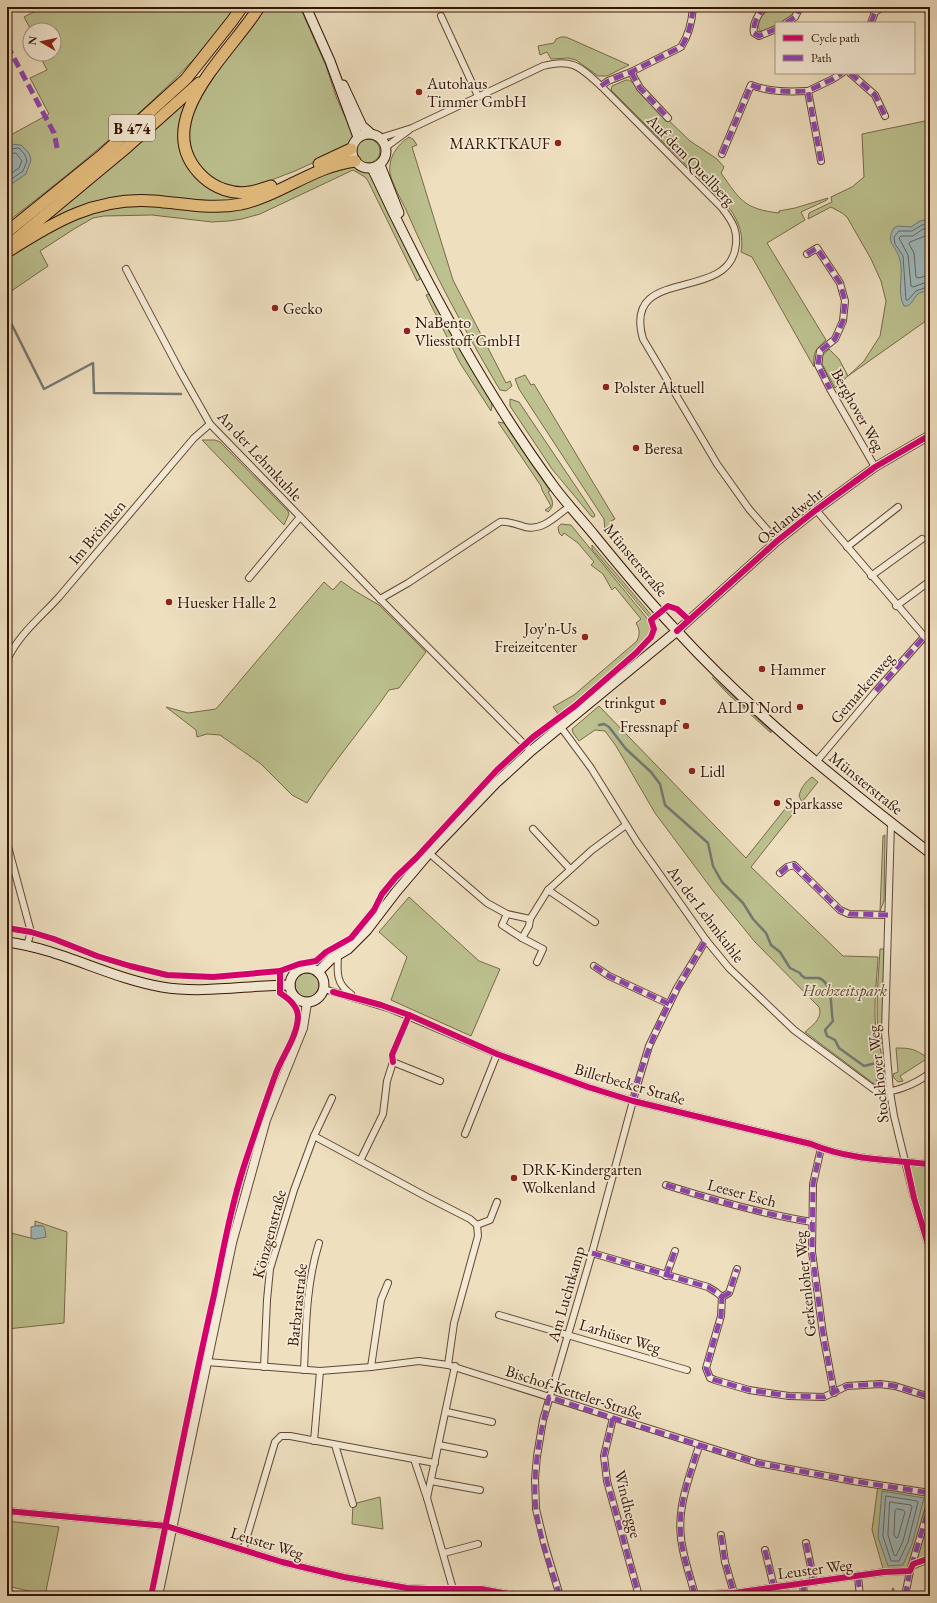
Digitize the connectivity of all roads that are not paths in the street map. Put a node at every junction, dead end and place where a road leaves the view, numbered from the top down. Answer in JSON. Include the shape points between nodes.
{"nodes":[{"id":1,"x":242,"y":7,"type":"edge"},
{"id":2,"x":259,"y":7,"type":"edge"},
{"id":3,"x":306,"y":7,"type":"edge"},
{"id":4,"x":693,"y":7,"type":"edge"},
{"id":5,"x":766,"y":7,"type":"edge"},
{"id":6,"x":800,"y":7,"type":"edge"},
{"id":7,"x":882,"y":7,"type":"edge"},
{"id":8,"x":927,"y":7,"type":"edge"},
{"id":9,"x":874,"y":9,"type":"edge"},
{"id":10,"x":441,"y":16,"type":"dead end"},
{"id":11,"x":930,"y":17,"type":"edge"},
{"id":12,"x":788,"y":22,"type":"edge"},
{"id":13,"x":871,"y":22,"type":"edge"},
{"id":14,"x":775,"y":30,"type":"edge"},
{"id":15,"x":330,"y":61,"type":"junction"},
{"id":16,"x":631,"y":72,"type":"junction"},
{"id":17,"x":840,"y":74,"type":"edge"},
{"id":18,"x":851,"y":74,"type":"edge"},
{"id":19,"x":207,"y":76,"type":"junction"},
{"id":20,"x":601,"y":86,"type":"junction"},
{"id":21,"x":808,"y":91,"type":"junction"},
{"id":22,"x":478,"y":96,"type":"junction"},
{"id":23,"x":885,"y":116,"type":"dead end"},
{"id":24,"x":668,"y":118,"type":"dead end"},
{"id":25,"x":412,"y":128,"type":"junction"},
{"id":26,"x":370,"y":133,"type":"junction"},
{"id":27,"x":358,"y":137,"type":"junction"},
{"id":28,"x":380,"y":138,"type":"junction"},
{"id":29,"x":386,"y":147,"type":"junction"},
{"id":30,"x":351,"y":149,"type":"junction"},
{"id":31,"x":722,"y":154,"type":"dead end"},
{"id":32,"x":355,"y":161,"type":"junction"},
{"id":33,"x":821,"y":161,"type":"dead end"},
{"id":34,"x":376,"y":167,"type":"junction"},
{"id":35,"x":7,"y":232,"type":"edge"},
{"id":36,"x":7,"y":247,"type":"edge"},
{"id":37,"x":7,"y":252,"type":"edge"},
{"id":38,"x":808,"y":254,"type":"dead end"},
{"id":39,"x":126,"y":269,"type":"dead end"},
{"id":40,"x":210,"y":424,"type":"junction"},
{"id":41,"x":930,"y":435,"type":"edge"},
{"id":42,"x":875,"y":468,"type":"junction"},
{"id":43,"x":570,"y":506,"type":"junction"},
{"id":44,"x":898,"y":507,"type":"dead end"},
{"id":45,"x":816,"y":510,"type":"junction"},
{"id":46,"x":300,"y":517,"type":"junction"},
{"id":47,"x":922,"y":539,"type":"dead end"},
{"id":48,"x":777,"y":541,"type":"junction"},
{"id":49,"x":847,"y":546,"type":"junction"},
{"id":50,"x":871,"y":576,"type":"junction"},
{"id":51,"x":249,"y":578,"type":"dead end"},
{"id":52,"x":930,"y":581,"type":"edge"},
{"id":53,"x":380,"y":599,"type":"junction"},
{"id":54,"x":896,"y":606,"type":"junction"},
{"id":55,"x":676,"y":631,"type":"junction"},
{"id":56,"x":930,"y":632,"type":"edge"},
{"id":57,"x":924,"y":637,"type":"junction"},
{"id":58,"x":930,"y":643,"type":"edge"},
{"id":59,"x":7,"y":660,"type":"edge"},
{"id":60,"x":560,"y":726,"type":"junction"},
{"id":61,"x":530,"y":751,"type":"junction"},
{"id":62,"x":816,"y":762,"type":"junction"},
{"id":63,"x":891,"y":823,"type":"junction"},
{"id":64,"x":626,"y":825,"type":"junction"},
{"id":65,"x":533,"y":829,"type":"dead end"},
{"id":66,"x":7,"y":843,"type":"edge"},
{"id":67,"x":930,"y":852,"type":"edge"},
{"id":68,"x":429,"y":853,"type":"junction"},
{"id":69,"x":570,"y":869,"type":"junction"},
{"id":70,"x":780,"y":873,"type":"dead end"},
{"id":71,"x":548,"y":890,"type":"junction"},
{"id":72,"x":507,"y":914,"type":"junction"},
{"id":73,"x":888,"y":915,"type":"junction"},
{"id":74,"x":530,"y":919,"type":"junction"},
{"id":75,"x":595,"y":922,"type":"dead end"},
{"id":76,"x":522,"y":938,"type":"junction"},
{"id":77,"x":706,"y":940,"type":"junction"},
{"id":78,"x":7,"y":942,"type":"edge"},
{"id":79,"x":27,"y":945,"type":"junction"},
{"id":80,"x":338,"y":955,"type":"junction"},
{"id":81,"x":537,"y":962,"type":"dead end"},
{"id":82,"x":594,"y":966,"type":"dead end"},
{"id":83,"x":318,"y":972,"type":"junction"},
{"id":84,"x":290,"y":985,"type":"junction"},
{"id":85,"x":324,"y":989,"type":"junction"},
{"id":86,"x":355,"y":998,"type":"junction"},
{"id":87,"x":307,"y":1003,"type":"junction"},
{"id":88,"x":669,"y":1004,"type":"junction"},
{"id":89,"x":498,"y":1054,"type":"junction"},
{"id":90,"x":930,"y":1073,"type":"edge"},
{"id":91,"x":440,"y":1081,"type":"dead end"},
{"id":92,"x":890,"y":1092,"type":"junction"},
{"id":93,"x":332,"y":1098,"type":"dead end"},
{"id":94,"x":633,"y":1101,"type":"junction"},
{"id":95,"x":465,"y":1134,"type":"dead end"},
{"id":96,"x":314,"y":1136,"type":"junction"},
{"id":97,"x":821,"y":1148,"type":"junction"},
{"id":98,"x":360,"y":1161,"type":"junction"},
{"id":99,"x":906,"y":1162,"type":"junction"},
{"id":100,"x":930,"y":1164,"type":"edge"},
{"id":101,"x":666,"y":1185,"type":"dead end"},
{"id":102,"x":497,"y":1202,"type":"dead end"},
{"id":103,"x":812,"y":1222,"type":"junction"},
{"id":104,"x":477,"y":1225,"type":"junction"},
{"id":105,"x":319,"y":1243,"type":"dead end"},
{"id":106,"x":675,"y":1251,"type":"dead end"},
{"id":107,"x":930,"y":1251,"type":"edge"},
{"id":108,"x":592,"y":1253,"type":"junction"},
{"id":109,"x":737,"y":1269,"type":"dead end"},
{"id":110,"x":666,"y":1276,"type":"junction"},
{"id":111,"x":388,"y":1283,"type":"dead end"},
{"id":112,"x":722,"y":1297,"type":"junction"},
{"id":113,"x":499,"y":1315,"type":"dead end"},
{"id":114,"x":568,"y":1334,"type":"junction"},
{"id":115,"x":207,"y":1362,"type":"junction"},
{"id":116,"x":448,"y":1365,"type":"junction"},
{"id":117,"x":455,"y":1366,"type":"junction"},
{"id":118,"x":264,"y":1367,"type":"junction"},
{"id":119,"x":371,"y":1367,"type":"junction"},
{"id":120,"x":304,"y":1370,"type":"junction"},
{"id":121,"x":687,"y":1370,"type":"dead end"},
{"id":122,"x":320,"y":1371,"type":"junction"},
{"id":123,"x":834,"y":1393,"type":"junction"},
{"id":124,"x":549,"y":1397,"type":"junction"},
{"id":125,"x":930,"y":1397,"type":"edge"},
{"id":126,"x":446,"y":1412,"type":"junction"},
{"id":127,"x":613,"y":1418,"type":"junction"},
{"id":128,"x":492,"y":1422,"type":"dead end"},
{"id":129,"x":314,"y":1441,"type":"junction"},
{"id":130,"x":335,"y":1445,"type":"junction"},
{"id":131,"x":439,"y":1445,"type":"junction"},
{"id":132,"x":699,"y":1446,"type":"junction"},
{"id":133,"x":484,"y":1454,"type":"dead end"},
{"id":134,"x":414,"y":1459,"type":"junction"},
{"id":135,"x":435,"y":1463,"type":"junction"},
{"id":136,"x":431,"y":1481,"type":"junction"},
{"id":137,"x":480,"y":1490,"type":"dead end"},
{"id":138,"x":930,"y":1493,"type":"edge"},
{"id":139,"x":427,"y":1498,"type":"junction"},
{"id":140,"x":354,"y":1504,"type":"dead end"},
{"id":141,"x":930,"y":1504,"type":"edge"},
{"id":142,"x":7,"y":1511,"type":"edge"},
{"id":143,"x":172,"y":1528,"type":"junction"},
{"id":144,"x":721,"y":1535,"type":"dead end"},
{"id":145,"x":806,"y":1543,"type":"dead end"},
{"id":146,"x":478,"y":1544,"type":"dead end"},
{"id":147,"x":243,"y":1550,"type":"junction"},
{"id":148,"x":765,"y":1550,"type":"dead end"},
{"id":149,"x":444,"y":1554,"type":"junction"},
{"id":150,"x":910,"y":1571,"type":"junction"},
{"id":151,"x":858,"y":1576,"type":"junction"},
{"id":152,"x":814,"y":1582,"type":"junction"},
{"id":153,"x":803,"y":1583,"type":"junction"},
{"id":154,"x":774,"y":1588,"type":"junction"},
{"id":155,"x":453,"y":1589,"type":"junction"},
{"id":156,"x":734,"y":1593,"type":"junction"},
{"id":157,"x":695,"y":1595,"type":"junction"},
{"id":158,"x":722,"y":1595,"type":"edge"},
{"id":159,"x":158,"y":1596,"type":"edge"},
{"id":160,"x":520,"y":1596,"type":"edge"},
{"id":161,"x":560,"y":1596,"type":"edge"},
{"id":162,"x":639,"y":1596,"type":"edge"},
{"id":163,"x":673,"y":1596,"type":"edge"},
{"id":164,"x":804,"y":1596,"type":"edge"},
{"id":165,"x":860,"y":1596,"type":"edge"},
{"id":166,"x":905,"y":1596,"type":"edge"}],
"edges":[{"from":1,"to":35,"type":"highway","number":"B 474","via":[[186,79],[101,156]]},
{"from":2,"to":19,"type":"highway","number":"B 474"},
{"from":3,"to":15,"type":"main road"},
{"from":4,"to":16,"type":"street","via":[[692,22],[681,47]]},
{"from":5,"to":14,"type":"street","via":[[762,9],[753,28],[754,33],[759,36]]},
{"from":6,"to":12,"type":"street","via":[[795,17]]},
{"from":7,"to":9,"type":"street"},
{"from":8,"to":11,"type":"street"},
{"from":9,"to":13,"type":"street"},
{"from":10,"to":22,"type":"street"},
{"from":15,"to":26,"type":"main road","via":[[362,126]]},
{"from":15,"to":27,"type":"main road"},
{"from":16,"to":20,"type":"street"},
{"from":16,"to":24,"type":"street","via":[[640,88]]},
{"from":17,"to":21,"type":"street"},
{"from":18,"to":23,"type":"street","via":[[875,95]]},
{"from":19,"to":30,"type":"highway","via":[[189,109],[184,130],[187,153],[199,173],[210,183],[230,191],[250,193],[272,186]]},
{"from":19,"to":36,"type":"highway","number":"B 474"},
{"from":20,"to":22,"type":"street","name":"Auf dem Quellberg","via":[[585,71],[572,64],[556,63],[543,66]]},
{"from":20,"to":48,"type":"street","name":"Auf dem Quellberg","via":[[722,208],[733,223],[738,240],[734,256],[726,268],[714,276],[658,292],[646,304],[639,327],[717,464],[745,504]]},
{"from":21,"to":31,"type":"street","via":[[781,92],[751,85]]},
{"from":21,"to":33,"type":"street"},
{"from":22,"to":25,"type":"street","name":"Auf dem Quellberg"},
{"from":25,"to":28,"type":"street","name":"Auf dem Quellberg"},
{"from":25,"to":29,"type":"street","name":"Auf dem Quellberg"},
{"from":26,"to":27,"type":"main road"},
{"from":26,"to":28,"type":"main road"},
{"from":27,"to":30,"type":"main road"},
{"from":28,"to":29,"type":"main road"},
{"from":29,"to":34,"type":"main road","via":[[385,157]]},
{"from":30,"to":32,"type":"main road"},
{"from":32,"to":34,"type":"main road","via":[[362,167]]},
{"from":32,"to":37,"type":"highway","via":[[328,168],[257,199],[230,206],[206,207],[139,201],[92,208],[47,227]]},
{"from":34,"to":43,"type":"main road","name":"Münsterstraße","via":[[394,199],[409,243],[465,348],[524,444]]},
{"from":38,"to":42,"type":"street","name":"Berghover Weg","via":[[817,248],[840,283],[845,301],[844,321],[835,339],[820,351],[818,365]]},
{"from":39,"to":40,"type":"street","name":"An der Lehmkuhle"},
{"from":40,"to":46,"type":"street","name":"An der Lehmkuhle"},
{"from":40,"to":59,"type":"street","name":"Im Brömken","via":[[194,438],[58,598],[29,628],[10,652]]},
{"from":41,"to":42,"type":"street","name":"Ostlandwehr"},
{"from":42,"to":45,"type":"street","name":"Ostlandwehr"},
{"from":43,"to":53,"type":"street","via":[[539,527],[500,522]]},
{"from":43,"to":55,"type":"main road","name":"Münsterstraße"},
{"from":44,"to":49,"type":"street"},
{"from":45,"to":48,"type":"street","name":"Ostlandwehr"},
{"from":45,"to":49,"type":"street"},
{"from":46,"to":51,"type":"street"},
{"from":46,"to":53,"type":"street","name":"An der Lehmkuhle"},
{"from":47,"to":50,"type":"street"},
{"from":48,"to":55,"type":"street","name":"Ostlandwehr"},
{"from":49,"to":50,"type":"street"},
{"from":50,"to":54,"type":"street"},
{"from":52,"to":54,"type":"street"},
{"from":53,"to":61,"type":"street","name":"An der Lehmkuhle"},
{"from":54,"to":57,"type":"street"},
{"from":55,"to":60,"type":"main road"},
{"from":55,"to":62,"type":"main road","name":"Münsterstraße","via":[[747,701]]},
{"from":56,"to":57,"type":"street","name":"Gemarkenweg"},
{"from":57,"to":58,"type":"street"},
{"from":57,"to":62,"type":"street","name":"Gemarkenweg"},
{"from":60,"to":61,"type":"main road"},
{"from":60,"to":64,"type":"street","name":"An der Lehmkuhle","via":[[591,768]]},
{"from":61,"to":68,"type":"main road"},
{"from":62,"to":63,"type":"main road","name":"Münsterstraße"},
{"from":63,"to":67,"type":"main road","name":"Münsterstraße"},
{"from":63,"to":73,"type":"street","name":"Stockhover Weg"},
{"from":64,"to":69,"type":"street"},
{"from":64,"to":77,"type":"street","name":"An der Lehmkuhle"},
{"from":65,"to":69,"type":"street"},
{"from":66,"to":79,"type":"street","via":[[31,932]]},
{"from":68,"to":72,"type":"street","via":[[487,903]]},
{"from":68,"to":80,"type":"main road","via":[[367,930],[355,943]]},
{"from":69,"to":71,"type":"street"},
{"from":70,"to":73,"type":"street","via":[[794,865],[840,910],[849,914]]},
{"from":71,"to":74,"type":"street"},
{"from":71,"to":75,"type":"street"},
{"from":72,"to":74,"type":"street"},
{"from":72,"to":76,"type":"street","via":[[502,925]]},
{"from":73,"to":92,"type":"street","name":"Stockhover Weg","via":[[885,1032]]},
{"from":74,"to":76,"type":"street"},
{"from":76,"to":81,"type":"street","via":[[543,949]]},
{"from":77,"to":88,"type":"street","name":"Am Luchtkamp"},
{"from":77,"to":92,"type":"street","name":"An der Lehmkuhle","via":[[729,968],[794,1030],[875,1090],[882,1093]]},
{"from":78,"to":79,"type":"main road"},
{"from":79,"to":84,"type":"main road","via":[[150,984],[187,990]]},
{"from":80,"to":83,"type":"main road"},
{"from":80,"to":86,"type":"street","name":"Billerbecker Straße","via":[[338,979],[343,989]]},
{"from":82,"to":88,"type":"street","via":[[609,976]]},
{"from":83,"to":84,"type":"main road","via":[[303,968],[294,975]]},
{"from":83,"to":85,"type":"main road","via":[[324,980]]},
{"from":84,"to":87,"type":"main road","via":[[293,995]]},
{"from":85,"to":86,"type":"street","name":"Billerbecker Straße"},
{"from":85,"to":87,"type":"main road","via":[[318,999]]},
{"from":86,"to":89,"type":"street","name":"Billerbecker Straße","via":[[409,1015]]},
{"from":87,"to":115,"type":"street","via":[[303,1028],[266,1120],[250,1176],[232,1243]]},
{"from":88,"to":94,"type":"street","name":"Am Luchtkamp","via":[[649,1046]]},
{"from":89,"to":94,"type":"street","name":"Billerbecker Straße"},
{"from":89,"to":95,"type":"street"},
{"from":90,"to":92,"type":"street"},
{"from":91,"to":98,"type":"street","via":[[392,1062],[382,1114]]},
{"from":92,"to":99,"type":"street","name":"Stockhover Weg"},
{"from":93,"to":96,"type":"street","name":"Könzgenstraße"},
{"from":94,"to":97,"type":"street","name":"Billerbecker Straße"},
{"from":94,"to":108,"type":"street","name":"Am Luchtkamp"},
{"from":96,"to":98,"type":"street"},
{"from":96,"to":118,"type":"street","name":"Könzgenstraße","via":[[294,1190],[270,1269]]},
{"from":97,"to":99,"type":"street","name":"Billerbecker Straße","via":[[860,1158]]},
{"from":97,"to":103,"type":"street","name":"Gerkenloher Weg","via":[[813,1184]]},
{"from":98,"to":104,"type":"street"},
{"from":99,"to":100,"type":"street","name":"Billerbecker Straße"},
{"from":99,"to":107,"type":"street","name":"Stockhover Weg"},
{"from":101,"to":103,"type":"street","name":"Leeser Esch","via":[[756,1211]]},
{"from":102,"to":104,"type":"street","via":[[490,1220]]},
{"from":103,"to":123,"type":"street","name":"Gerkenloher Weg","via":[[814,1275]]},
{"from":104,"to":116,"type":"street","via":[[478,1236],[454,1323]]},
{"from":105,"to":120,"type":"street","name":"Barbarastraße","via":[[312,1264],[306,1305]]},
{"from":106,"to":110,"type":"street"},
{"from":108,"to":110,"type":"street"},
{"from":108,"to":114,"type":"street","name":"Am Luchtkamp"},
{"from":109,"to":112,"type":"street","via":[[729,1293]]},
{"from":110,"to":112,"type":"street","via":[[708,1287]]},
{"from":111,"to":119,"type":"street","via":[[381,1300]]},
{"from":112,"to":123,"type":"street","via":[[721,1316],[706,1368],[710,1378],[789,1396],[824,1398]]},
{"from":113,"to":114,"type":"street","name":"Larhüser Weg"},
{"from":114,"to":121,"type":"street","name":"Larhüser Weg"},
{"from":114,"to":124,"type":"street","name":"Am Luchtkamp"},
{"from":115,"to":118,"type":"street","name":"Bischof-Ketteler-Straße"},
{"from":115,"to":143,"type":"street"},
{"from":116,"to":117,"type":"street","name":"Bischof-Ketteler-Straße"},
{"from":116,"to":119,"type":"street","name":"Bischof-Ketteler-Straße","via":[[419,1361]]},
{"from":117,"to":124,"type":"street","name":"Bischof-Ketteler-Straße"},
{"from":117,"to":126,"type":"street"},
{"from":118,"to":120,"type":"street","name":"Bischof-Ketteler-Straße"},
{"from":119,"to":122,"type":"street","name":"Bischof-Ketteler-Straße"},
{"from":120,"to":122,"type":"street","name":"Bischof-Ketteler-Straße"},
{"from":122,"to":129,"type":"street"},
{"from":123,"to":125,"type":"street","via":[[848,1386],[880,1384]]},
{"from":124,"to":127,"type":"street","name":"Bischof-Ketteler-Straße"},
{"from":124,"to":161,"type":"street","name":"Am Luchtkamp","via":[[537,1456],[536,1509]]},
{"from":126,"to":128,"type":"street"},
{"from":126,"to":131,"type":"street"},
{"from":127,"to":132,"type":"street","name":"Bischof-Ketteler-Straße"},
{"from":127,"to":162,"type":"street","name":"Windhegge","via":[[604,1456],[607,1481]]},
{"from":129,"to":130,"type":"street"},
{"from":129,"to":147,"type":"street","via":[[281,1436],[275,1442]]},
{"from":130,"to":134,"type":"street"},
{"from":130,"to":140,"type":"street"},
{"from":131,"to":133,"type":"street"},
{"from":131,"to":135,"type":"street"},
{"from":132,"to":138,"type":"street","name":"Bischof-Ketteler-Straße","via":[[758,1463]]},
{"from":132,"to":157,"type":"street","via":[[680,1515],[681,1539]]},
{"from":134,"to":135,"type":"street"},
{"from":134,"to":139,"type":"street"},
{"from":135,"to":136,"type":"street"},
{"from":136,"to":137,"type":"street"},
{"from":136,"to":139,"type":"street"},
{"from":139,"to":149,"type":"street"},
{"from":141,"to":150,"type":"street"},
{"from":142,"to":143,"type":"street","name":"Leuster Weg"},
{"from":143,"to":147,"type":"street","name":"Leuster Weg"},
{"from":143,"to":159,"type":"street"},
{"from":144,"to":156,"type":"street","via":[[725,1562]]},
{"from":145,"to":152,"type":"street","name":"Leuster Weg"},
{"from":146,"to":149,"type":"street"},
{"from":147,"to":155,"type":"street","name":"Leuster Weg","via":[[294,1566],[350,1578],[407,1588]]},
{"from":148,"to":154,"type":"street","name":"Leuster Weg"},
{"from":149,"to":155,"type":"street"},
{"from":150,"to":151,"type":"street","name":"Leuster Weg"},
{"from":150,"to":166,"type":"street"},
{"from":151,"to":152,"type":"street","name":"Leuster Weg"},
{"from":151,"to":165,"type":"street","name":"Leuster Weg"},
{"from":152,"to":153,"type":"street","name":"Leuster Weg"},
{"from":153,"to":154,"type":"street","name":"Leuster Weg"},
{"from":153,"to":164,"type":"street","name":"Leuster Weg"},
{"from":154,"to":156,"type":"street","name":"Leuster Weg"},
{"from":155,"to":160,"type":"street","name":"Leuster Weg","via":[[481,1589]]},
{"from":156,"to":158,"type":"street","name":"Leuster Weg"},
{"from":157,"to":158,"type":"street","name":"Leuster Weg"},
{"from":157,"to":163,"type":"street","name":"Leuster Weg"}]}
